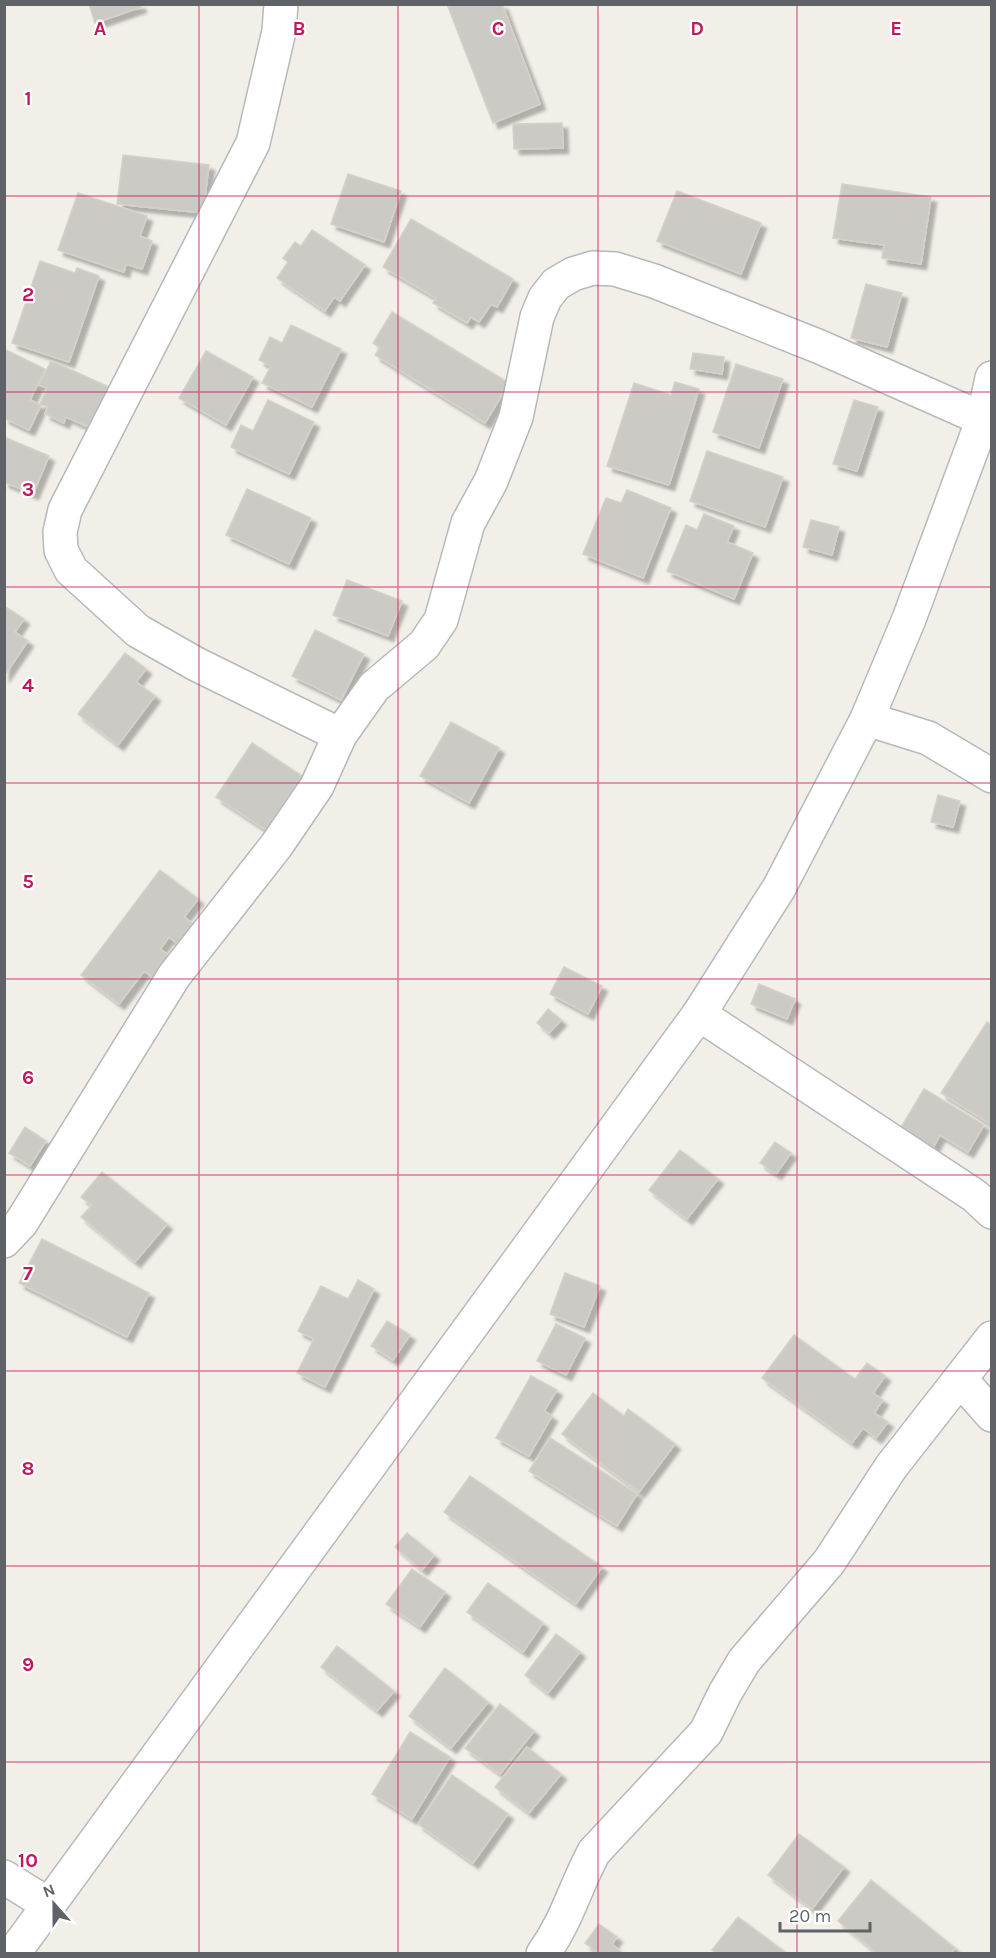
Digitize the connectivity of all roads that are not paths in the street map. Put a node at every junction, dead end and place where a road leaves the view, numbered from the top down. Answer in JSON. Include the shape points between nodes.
{"nodes":[{"id":1,"x":281,"y":4,"type":"edge"},
{"id":2,"x":992,"y":378,"type":"edge"},
{"id":3,"x":982,"y":419,"type":"junction"},
{"id":4,"x":867,"y":719,"type":"junction"},
{"id":5,"x":340,"y":735,"type":"junction"},
{"id":6,"x":992,"y":776,"type":"edge"},
{"id":7,"x":699,"y":1014,"type":"junction"},
{"id":8,"x":992,"y":1212,"type":"edge"},
{"id":9,"x":4,"y":1241,"type":"edge"},
{"id":10,"x":992,"y":1338,"type":"edge"},
{"id":11,"x":961,"y":1380,"type":"junction"},
{"id":12,"x":992,"y":1415,"type":"edge"},
{"id":13,"x":4,"y":1877,"type":"edge"},
{"id":14,"x":49,"y":1905,"type":"junction"},
{"id":15,"x":13,"y":1953,"type":"edge"},
{"id":16,"x":543,"y":1953,"type":"edge"}],
"edges":[{"from":1,"to":5,"type":"street","via":[[279,31],[253,143],[65,510],[61,550],[80,580],[138,632]]},
{"from":2,"to":3,"type":"street"},
{"from":3,"to":4,"type":"street","via":[[909,619]]},
{"from":3,"to":5,"type":"street","via":[[820,347],[654,280],[615,269],[593,268],[573,274],[556,284],[537,316],[516,417],[468,523],[441,620],[424,645],[374,687]]},
{"from":4,"to":6,"type":"street","via":[[928,738]]},
{"from":4,"to":7,"type":"street","via":[[779,888]]},
{"from":5,"to":9,"type":"street","via":[[318,786],[174,976],[21,1223]]},
{"from":7,"to":8,"type":"street","via":[[975,1196]]},
{"from":7,"to":14,"type":"street"},
{"from":10,"to":11,"type":"street"},
{"from":11,"to":12,"type":"street"},
{"from":11,"to":16,"type":"street","via":[[891,1467],[829,1562],[744,1661],[706,1732],[594,1852],[567,1916]]},
{"from":13,"to":14,"type":"street"},
{"from":14,"to":15,"type":"street"}]}
